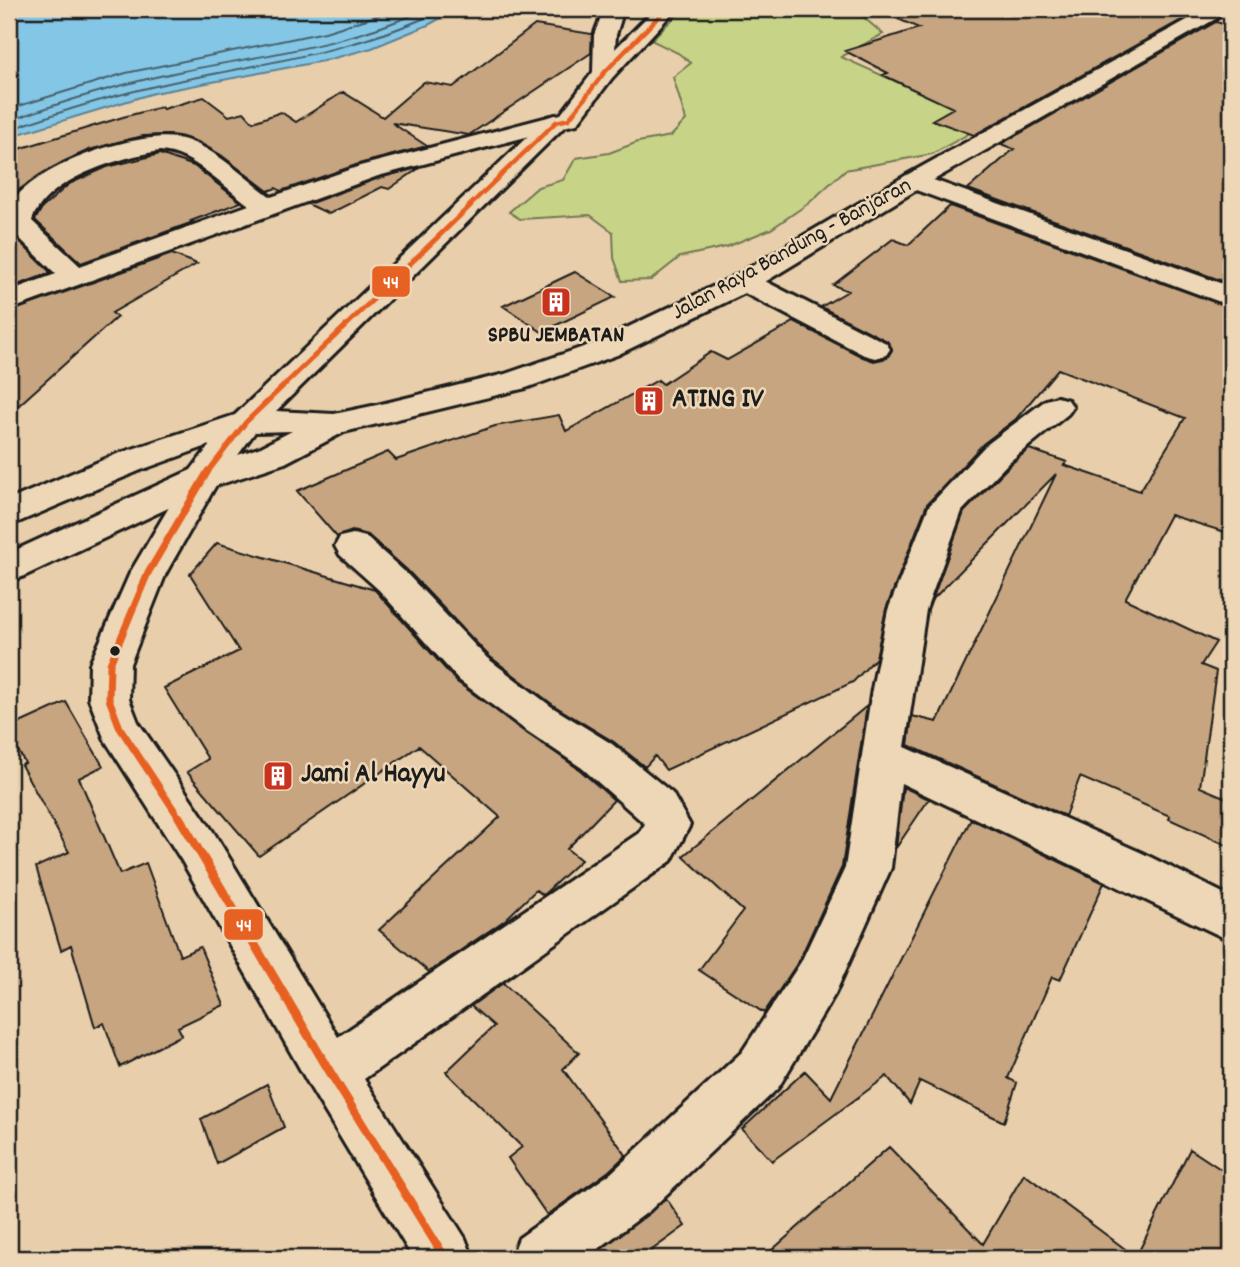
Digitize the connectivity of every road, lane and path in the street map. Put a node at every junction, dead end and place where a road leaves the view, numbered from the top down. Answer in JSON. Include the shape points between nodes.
{"nodes":[{"id":1,"x":614,"y":9,"type":"edge"},
{"id":2,"x":666,"y":9,"type":"edge"},
{"id":3,"x":1222,"y":9,"type":"edge"},
{"id":4,"x":604,"y":73,"type":"junction"},
{"id":5,"x":556,"y":122,"type":"junction"},
{"id":6,"x":914,"y":181,"type":"junction"},
{"id":7,"x":266,"y":206,"type":"junction"},
{"id":8,"x":74,"y":276,"type":"junction"},
{"id":9,"x":745,"y":282,"type":"junction"},
{"id":10,"x":1231,"y":297,"type":"edge"},
{"id":11,"x":9,"y":301,"type":"edge"},
{"id":12,"x":876,"y":349,"type":"dead end"},
{"id":13,"x":1057,"y":407,"type":"dead end"},
{"id":14,"x":246,"y":422,"type":"junction"},
{"id":15,"x":334,"y":424,"type":"junction"},
{"id":16,"x":203,"y":478,"type":"junction"},
{"id":17,"x":9,"y":514,"type":"edge"},
{"id":18,"x":353,"y":547,"type":"dead end"},
{"id":19,"x":9,"y":568,"type":"edge"},
{"id":20,"x":885,"y":757,"type":"junction"},
{"id":21,"x":1231,"y":920,"type":"edge"},
{"id":22,"x":330,"y":1072,"type":"junction"},
{"id":23,"x":445,"y":1258,"type":"edge"},
{"id":24,"x":539,"y":1258,"type":"edge"}],
"edges":[{"from":1,"to":4,"type":"street","via":[[605,36]]},
{"from":2,"to":4,"type":"street"},
{"from":3,"to":6,"type":"street","name":"Jalan Raya Bandung - Banjaran"},
{"from":4,"to":5,"type":"street","via":[[569,119]]},
{"from":5,"to":7,"type":"street","via":[[369,171]]},
{"from":5,"to":14,"type":"street"},
{"from":6,"to":9,"type":"street","name":"Jalan Raya Bandung - Banjaran"},
{"from":6,"to":10,"type":"street"},
{"from":7,"to":8,"type":"street"},
{"from":7,"to":8,"type":"street","via":[[180,145],[148,144],[94,160],[52,183],[18,214],[18,222]]},
{"from":8,"to":11,"type":"street"},
{"from":9,"to":12,"type":"street"},
{"from":9,"to":15,"type":"street","name":"Jalan Raya Bandung - Banjaran","via":[[567,363]]},
{"from":13,"to":20,"type":"street","via":[[997,454],[946,506],[907,610]]},
{"from":14,"to":15,"type":"street","name":"Jalan Raya Bandung - Banjaran"},
{"from":14,"to":16,"type":"street"},
{"from":14,"to":17,"type":"street","name":"Jalan Raya Bandung - Banjaran","via":[[129,462]]},
{"from":15,"to":16,"type":"street","name":"Jalan Raya Bandung - Banjaran","via":[[273,455]]},
{"from":16,"to":19,"type":"street","name":"Jalan Raya Bandung - Banjaran"},
{"from":16,"to":22,"type":"street","via":[[142,586],[110,664],[109,699],[120,728],[198,847]]},
{"from":18,"to":22,"type":"street","via":[[492,685],[597,756],[657,806],[668,825],[655,846]]},
{"from":20,"to":21,"type":"street"},
{"from":20,"to":24,"type":"street","via":[[869,868],[818,978],[760,1070],[630,1192]]},
{"from":22,"to":23,"type":"street"}]}
